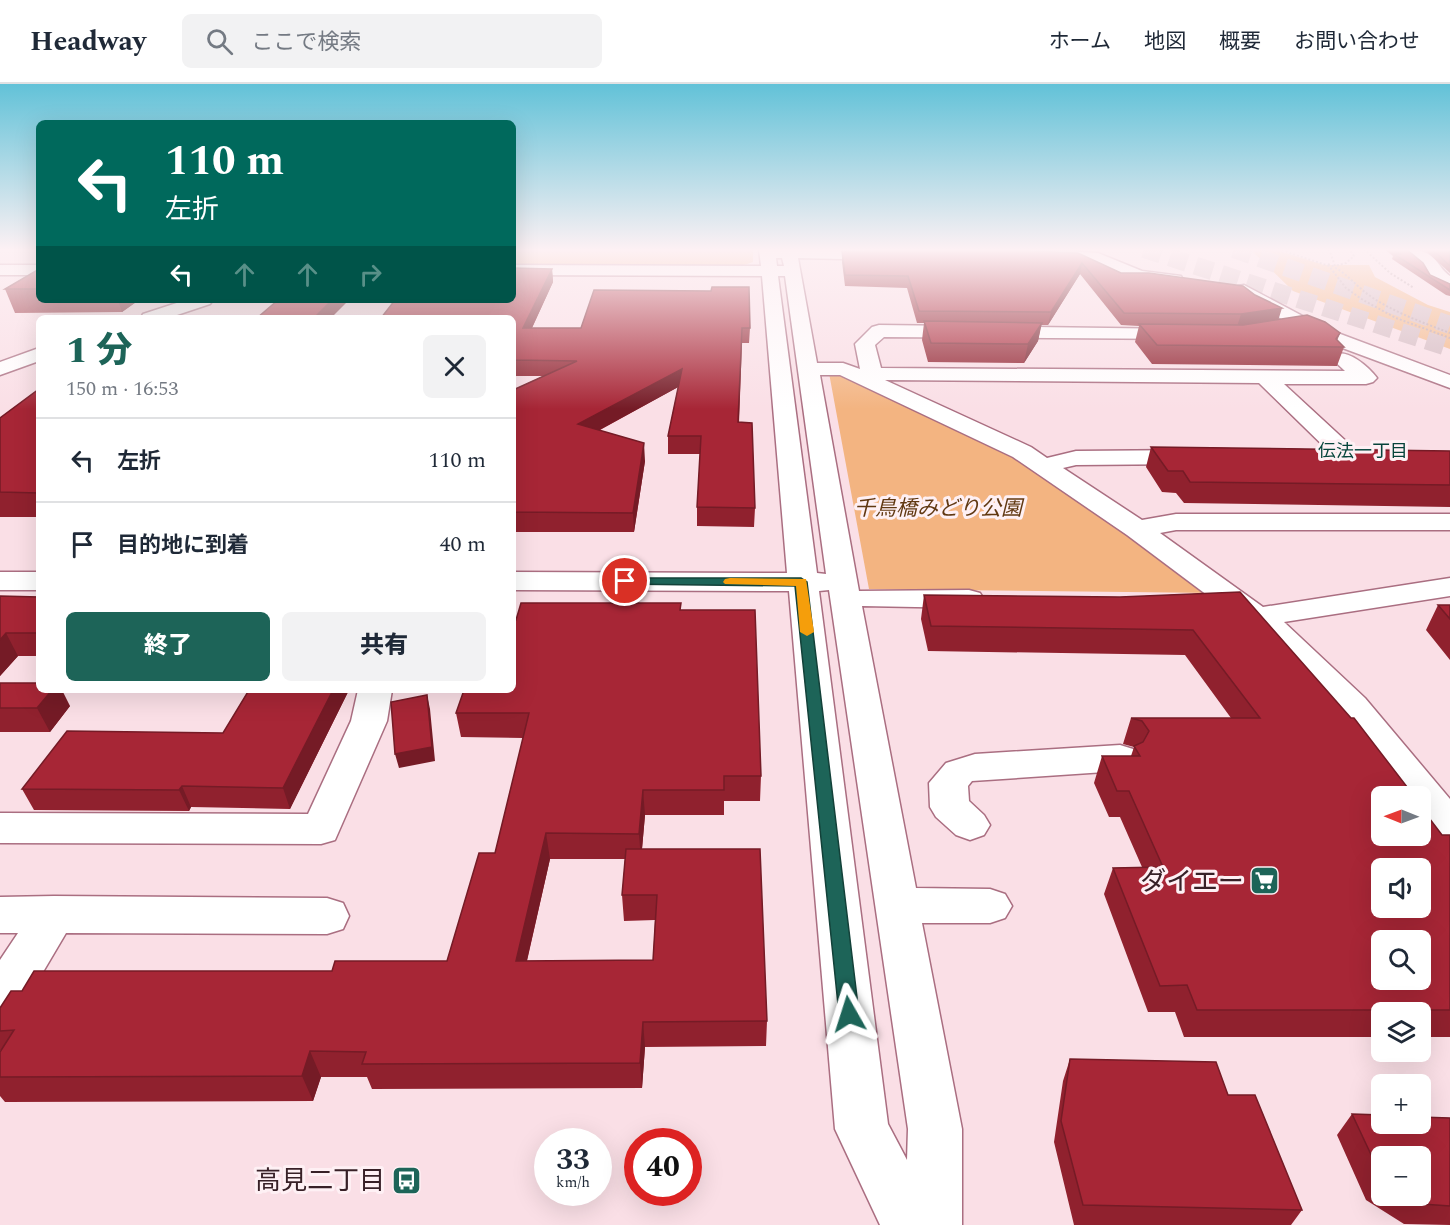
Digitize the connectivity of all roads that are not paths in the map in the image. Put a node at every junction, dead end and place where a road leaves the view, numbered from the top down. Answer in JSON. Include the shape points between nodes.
{"nodes":[{"id":1,"x":782,"y":302,"type":"edge"},
{"id":2,"x":787,"y":302,"type":"edge"},
{"id":3,"x":1264,"y":302,"type":"edge"},
{"id":4,"x":195,"y":303,"type":"edge"},
{"id":5,"x":159,"y":315,"type":"edge"},
{"id":6,"x":1303,"y":325,"type":"junction"},
{"id":7,"x":1270,"y":330,"type":"edge"},
{"id":8,"x":1202,"y":335,"type":"edge"},
{"id":9,"x":36,"y":355,"type":"edge"},
{"id":10,"x":1341,"y":358,"type":"edge"},
{"id":11,"x":0,"y":369,"type":"edge"},
{"id":12,"x":808,"y":369,"type":"junction"},
{"id":13,"x":867,"y":376,"type":"junction"},
{"id":14,"x":1264,"y":377,"type":"junction"},
{"id":15,"x":1450,"y":382,"type":"edge"},
{"id":16,"x":1213,"y":458,"type":"edge"},
{"id":17,"x":1317,"y":459,"type":"edge"},
{"id":18,"x":1043,"y":466,"type":"junction"},
{"id":19,"x":1450,"y":522,"type":"edge"},
{"id":20,"x":1137,"y":529,"type":"junction"},
{"id":21,"x":0,"y":581,"type":"edge"},
{"id":22,"x":36,"y":581,"type":"edge"},
{"id":23,"x":516,"y":581,"type":"edge"},
{"id":24,"x":836,"y":587,"type":"junction"},
{"id":25,"x":1450,"y":587,"type":"edge"},
{"id":26,"x":994,"y":600,"type":"edge"},
{"id":27,"x":1194,"y":603,"type":"edge"},
{"id":28,"x":1250,"y":610,"type":"junction"},
{"id":29,"x":374,"y":693,"type":"edge"},
{"id":30,"x":1120,"y":758,"type":"edge"},
{"id":31,"x":970,"y":825,"type":"dead end"},
{"id":32,"x":1450,"y":827,"type":"edge"},
{"id":33,"x":0,"y":828,"type":"edge"},
{"id":34,"x":897,"y":905,"type":"junction"},
{"id":35,"x":990,"y":906,"type":"dead end"},
{"id":36,"x":54,"y":914,"type":"junction"},
{"id":37,"x":0,"y":915,"type":"edge"},
{"id":38,"x":327,"y":916,"type":"dead end"},
{"id":39,"x":0,"y":1001,"type":"edge"},
{"id":40,"x":910,"y":1225,"type":"edge"},
{"id":41,"x":933,"y":1225,"type":"edge"}],
"edges":[{"from":1,"to":24,"type":"street"},
{"from":2,"to":12,"type":"street"},
{"from":3,"to":6,"type":"street"},
{"from":4,"to":5,"type":"street"},
{"from":6,"to":7,"type":"street"},
{"from":6,"to":15,"type":"street"},
{"from":8,"to":13,"type":"street","via":[[879,331],[865,344]]},
{"from":9,"to":11,"type":"street"},
{"from":10,"to":14,"type":"street","via":[[1366,378]]},
{"from":12,"to":13,"type":"street","via":[[843,369]]},
{"from":12,"to":24,"type":"street"},
{"from":13,"to":14,"type":"street"},
{"from":13,"to":18,"type":"street"},
{"from":14,"to":17,"type":"street","via":[[1363,460]]},
{"from":16,"to":18,"type":"street","via":[[1076,458]]},
{"from":18,"to":20,"type":"street"},
{"from":19,"to":20,"type":"street","via":[[1176,522]]},
{"from":20,"to":28,"type":"street"},
{"from":21,"to":22,"type":"street"},
{"from":23,"to":24,"type":"street"},
{"from":24,"to":26,"type":"street"},
{"from":24,"to":34,"type":"street"},
{"from":24,"to":40,"type":"street","via":[[862,1129]]},
{"from":25,"to":28,"type":"street"},
{"from":27,"to":28,"type":"street"},
{"from":28,"to":32,"type":"street","via":[[1353,706]]},
{"from":29,"to":33,"type":"street","via":[[369,721],[321,829]]},
{"from":30,"to":31,"type":"street","via":[[994,765],[958,772],[948,783],[950,807]]},
{"from":34,"to":35,"type":"street"},
{"from":34,"to":41,"type":"street","via":[[935,1128]]},
{"from":36,"to":37,"type":"street"},
{"from":36,"to":38,"type":"street"},
{"from":36,"to":39,"type":"street"}]}
